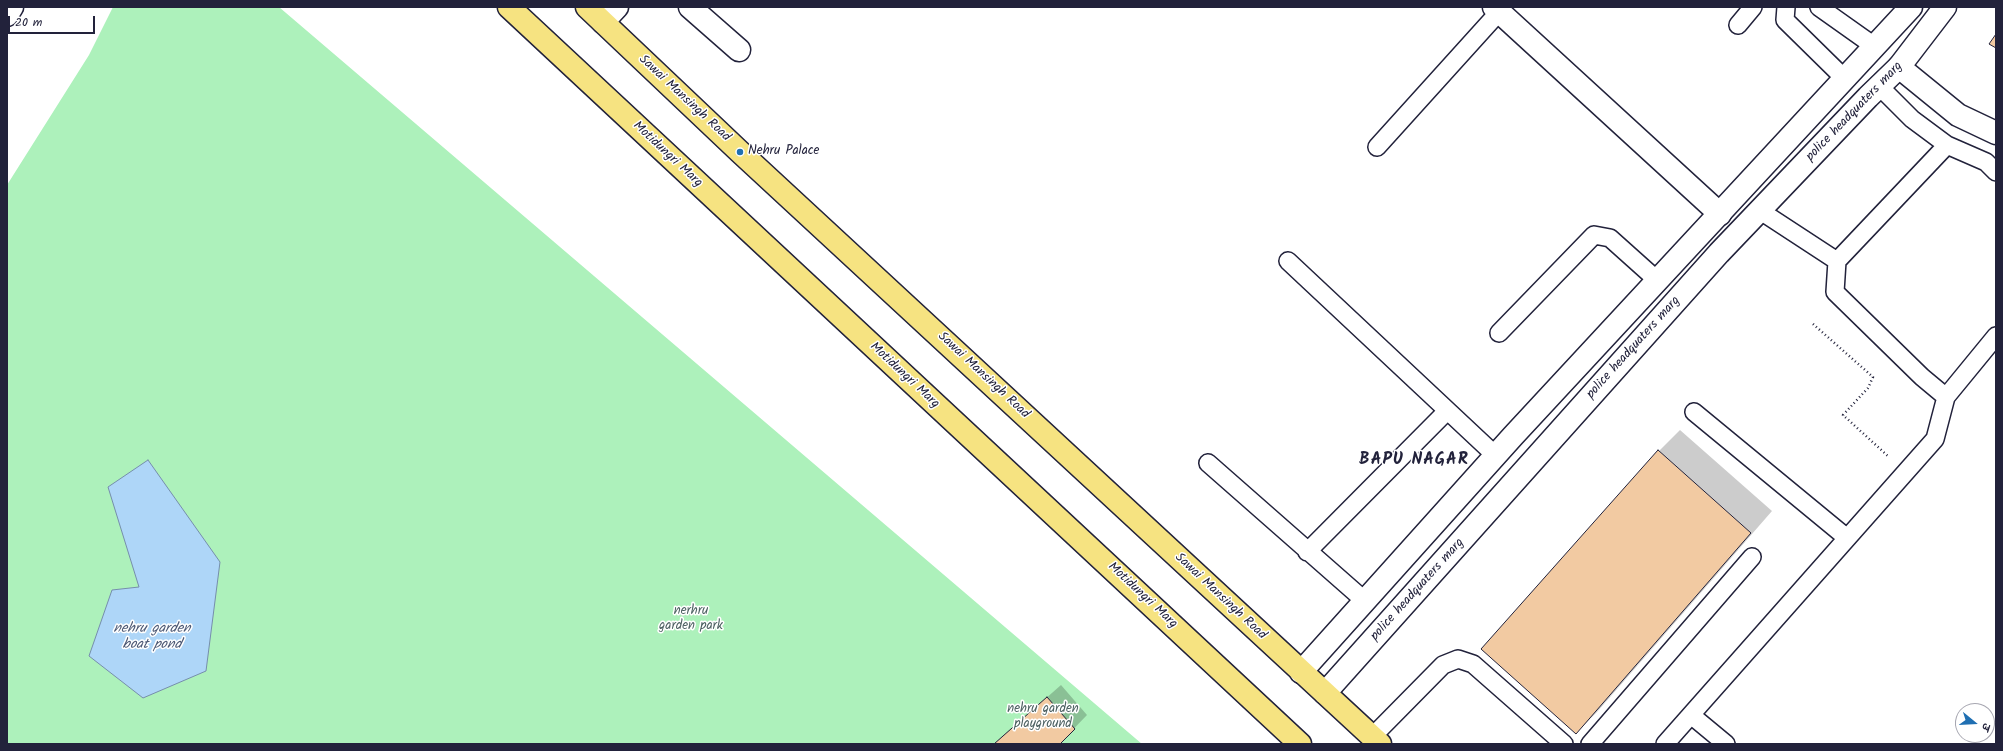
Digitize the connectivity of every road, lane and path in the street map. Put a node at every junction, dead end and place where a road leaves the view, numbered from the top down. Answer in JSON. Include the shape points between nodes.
{"nodes":[{"id":1,"x":12,"y":7,"type":"edge"},
{"id":2,"x":509,"y":7,"type":"edge"},
{"id":3,"x":587,"y":7,"type":"edge"},
{"id":4,"x":690,"y":7,"type":"edge"},
{"id":5,"x":1753,"y":7,"type":"edge"},
{"id":6,"x":1786,"y":7,"type":"edge"},
{"id":7,"x":1819,"y":7,"type":"edge"},
{"id":8,"x":1911,"y":7,"type":"edge"},
{"id":9,"x":1945,"y":7,"type":"edge"},
{"id":10,"x":1496,"y":9,"type":"edge"},
{"id":11,"x":610,"y":14,"type":"edge"},
{"id":12,"x":7,"y":15,"type":"edge"},
{"id":13,"x":1738,"y":25,"type":"dead end"},
{"id":14,"x":1874,"y":46,"type":"junction"},
{"id":15,"x":738,"y":50,"type":"dead end"},
{"id":16,"x":1899,"y":67,"type":"junction"},
{"id":17,"x":1844,"y":78,"type":"junction"},
{"id":18,"x":1880,"y":86,"type":"junction"},
{"id":19,"x":1996,"y":133,"type":"edge"},
{"id":20,"x":1947,"y":145,"type":"junction"},
{"id":21,"x":1377,"y":148,"type":"dead end"},
{"id":22,"x":1996,"y":172,"type":"edge"},
{"id":23,"x":1759,"y":210,"type":"junction"},
{"id":24,"x":1720,"y":214,"type":"junction"},
{"id":25,"x":1288,"y":261,"type":"dead end"},
{"id":26,"x":1837,"y":261,"type":"junction"},
{"id":27,"x":1658,"y":281,"type":"junction"},
{"id":28,"x":1813,"y":324,"type":"dead end"},
{"id":29,"x":1499,"y":333,"type":"dead end"},
{"id":30,"x":1996,"y":336,"type":"edge"},
{"id":31,"x":1946,"y":397,"type":"junction"},
{"id":32,"x":1447,"y":411,"type":"junction"},
{"id":33,"x":1694,"y":412,"type":"dead end"},
{"id":34,"x":1495,"y":455,"type":"junction"},
{"id":35,"x":1208,"y":463,"type":"dead end"},
{"id":36,"x":1906,"y":472,"type":"junction"},
{"id":37,"x":1847,"y":538,"type":"junction"},
{"id":38,"x":1307,"y":552,"type":"junction"},
{"id":39,"x":1752,"y":557,"type":"dead end"},
{"id":40,"x":1365,"y":601,"type":"junction"},
{"id":41,"x":1301,"y":672,"type":"junction"},
{"id":42,"x":1325,"y":693,"type":"junction"},
{"id":43,"x":1691,"y":715,"type":"junction"},
{"id":44,"x":1376,"y":741,"type":"edge"},
{"id":45,"x":1300,"y":744,"type":"edge"},
{"id":46,"x":1564,"y":744,"type":"edge"},
{"id":47,"x":1590,"y":744,"type":"edge"},
{"id":48,"x":1665,"y":744,"type":"edge"},
{"id":49,"x":1726,"y":744,"type":"edge"}],
"edges":[{"from":1,"to":12,"type":"street"},
{"from":2,"to":45,"type":"main road","name":"Motidungri Marg"},
{"from":3,"to":11,"type":"main road","name":"Sawai Mansingh Road"},
{"from":4,"to":15,"type":"street"},
{"from":5,"to":13,"type":"lane"},
{"from":6,"to":17,"type":"lane","via":[[1785,20]]},
{"from":7,"to":14,"type":"lane"},
{"from":8,"to":14,"type":"street","name":"police headquaters marg"},
{"from":9,"to":16,"type":"street","name":"police headquaters marg"},
{"from":10,"to":21,"type":"lane"},
{"from":10,"to":24,"type":"street"},
{"from":11,"to":41,"type":"main road","name":"Sawai Mansingh Road","via":[[746,157]]},
{"from":14,"to":16,"type":"street"},
{"from":14,"to":17,"type":"street","name":"police headquaters marg"},
{"from":16,"to":18,"type":"street","name":"police headquaters marg"},
{"from":16,"to":19,"type":"street","via":[[1958,115]]},
{"from":17,"to":24,"type":"street","name":"police headquaters marg"},
{"from":18,"to":20,"type":"lane","via":[[1912,119]]},
{"from":18,"to":23,"type":"street","name":"police headquaters marg"},
{"from":20,"to":22,"type":"lane","via":[[1986,162]]},
{"from":20,"to":26,"type":"lane"},
{"from":23,"to":26,"type":"lane"},
{"from":23,"to":42,"type":"street","name":"police headquaters marg"},
{"from":24,"to":27,"type":"street","name":"police headquaters marg"},
{"from":25,"to":32,"type":"lane"},
{"from":26,"to":31,"type":"lane","via":[[1835,292]]},
{"from":27,"to":29,"type":"lane","via":[[1610,238],[1594,235]]},
{"from":27,"to":34,"type":"street","name":"police headquaters marg"},
{"from":28,"to":36,"type":"path","via":[[1873,377],[1868,388],[1843,415]]},
{"from":30,"to":31,"type":"lane"},
{"from":31,"to":36,"type":"lane","via":[[1935,439]]},
{"from":32,"to":34,"type":"lane"},
{"from":32,"to":38,"type":"lane"},
{"from":33,"to":37,"type":"lane"},
{"from":34,"to":40,"type":"street","name":"police headquaters marg"},
{"from":35,"to":38,"type":"lane"},
{"from":36,"to":37,"type":"lane"},
{"from":37,"to":43,"type":"lane"},
{"from":38,"to":40,"type":"lane"},
{"from":39,"to":47,"type":"lane"},
{"from":40,"to":41,"type":"street","name":"police headquaters marg"},
{"from":41,"to":42,"type":"main road","name":"Sawai Mansingh Road"},
{"from":42,"to":44,"type":"main road","name":"Sawai Mansingh Road"},
{"from":43,"to":48,"type":"lane"},
{"from":43,"to":49,"type":"lane"},
{"from":44,"to":46,"type":"lane","via":[[1443,665],[1458,659],[1473,664]]}]}
